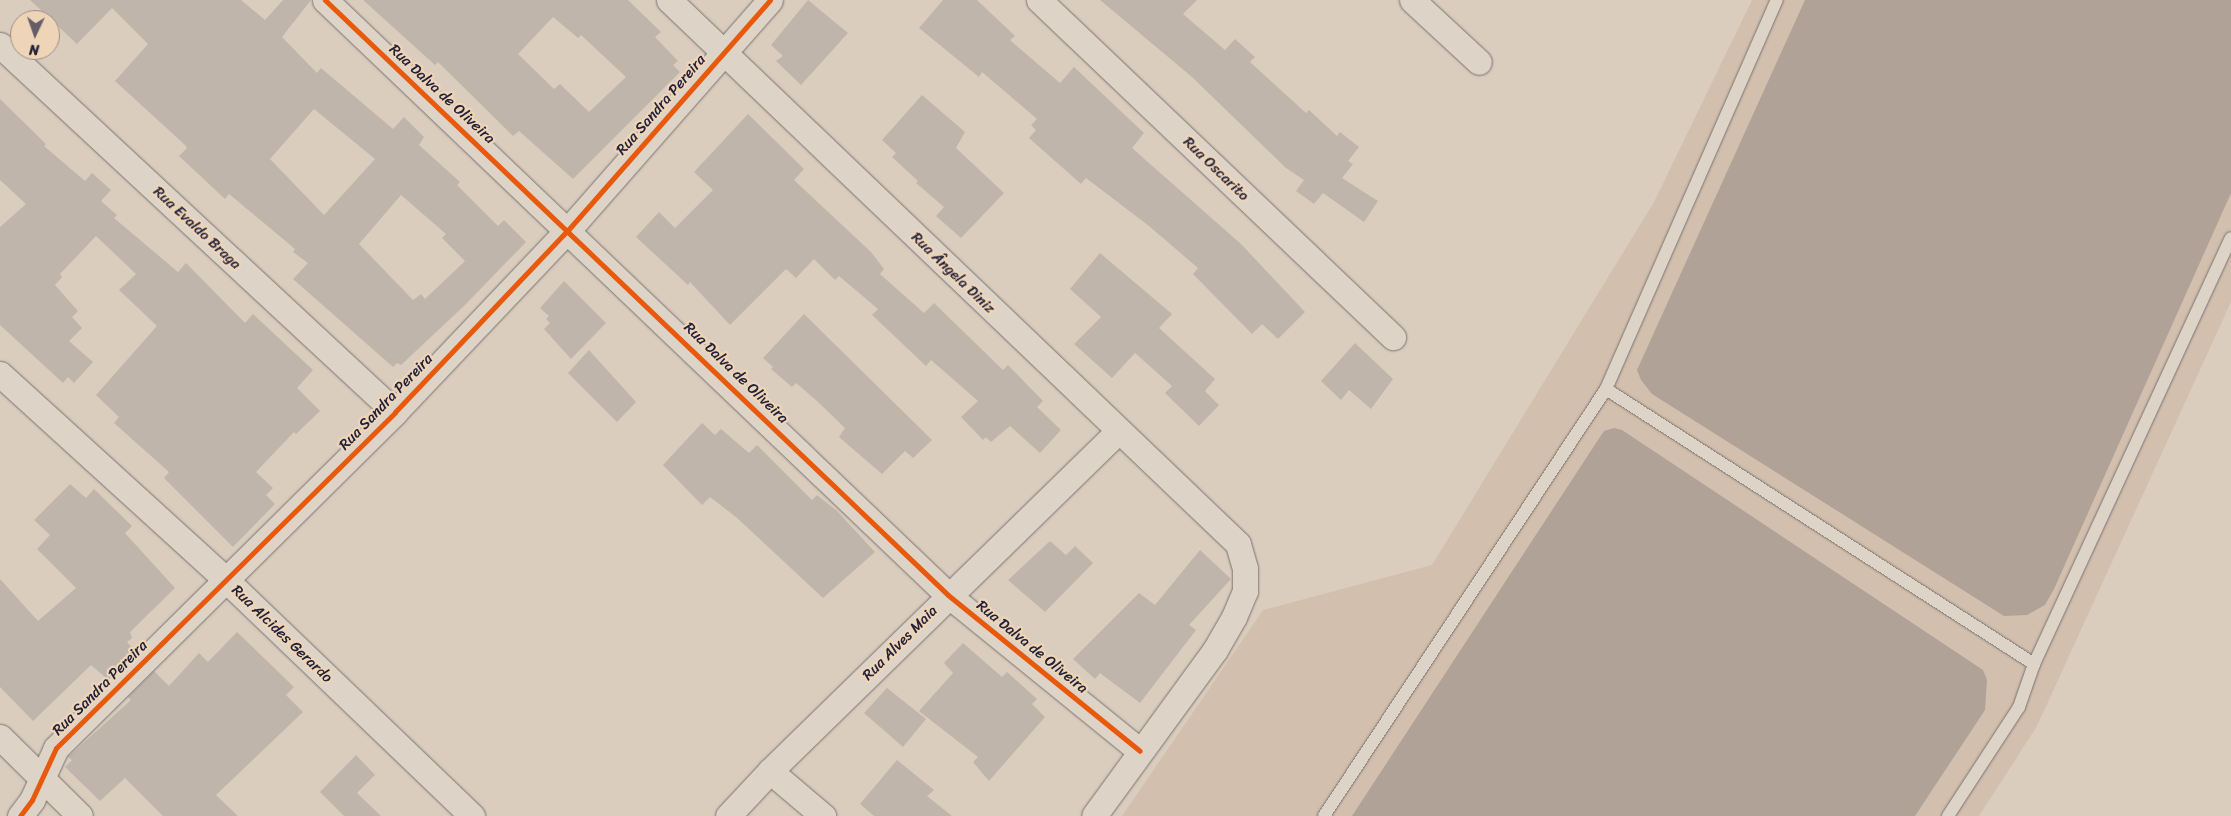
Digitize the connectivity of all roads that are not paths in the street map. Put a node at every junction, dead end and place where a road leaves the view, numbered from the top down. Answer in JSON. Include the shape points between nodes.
{"nodes":[{"id":1,"x":325,"y":0,"type":"edge"},
{"id":2,"x":669,"y":0,"type":"edge"},
{"id":3,"x":770,"y":0,"type":"edge"},
{"id":4,"x":1039,"y":0,"type":"edge"},
{"id":5,"x":1412,"y":0,"type":"edge"},
{"id":6,"x":1777,"y":0,"type":"edge"},
{"id":7,"x":0,"y":44,"type":"edge"},
{"id":8,"x":723,"y":52,"type":"junction"},
{"id":9,"x":1479,"y":62,"type":"dead end"},
{"id":10,"x":568,"y":230,"type":"junction"},
{"id":11,"x":2231,"y":238,"type":"edge"},
{"id":12,"x":1393,"y":337,"type":"dead end"},
{"id":13,"x":0,"y":374,"type":"edge"},
{"id":14,"x":1606,"y":389,"type":"junction"},
{"id":15,"x":395,"y":412,"type":"junction"},
{"id":16,"x":1118,"y":431,"type":"junction"},
{"id":17,"x":226,"y":580,"type":"junction"},
{"id":18,"x":948,"y":595,"type":"junction"},
{"id":19,"x":2034,"y":664,"type":"junction"},
{"id":20,"x":0,"y":736,"type":"edge"},
{"id":21,"x":1140,"y":751,"type":"junction"},
{"id":22,"x":770,"y":770,"type":"junction"},
{"id":23,"x":42,"y":778,"type":"junction"},
{"id":24,"x":20,"y":816,"type":"edge"},
{"id":25,"x":80,"y":816,"type":"edge"},
{"id":26,"x":472,"y":816,"type":"edge"},
{"id":27,"x":728,"y":816,"type":"edge"},
{"id":28,"x":823,"y":816,"type":"edge"},
{"id":29,"x":1094,"y":816,"type":"edge"},
{"id":30,"x":1324,"y":816,"type":"edge"},
{"id":31,"x":1948,"y":816,"type":"edge"}],
"edges":[{"from":1,"to":10,"type":"street","name":"Rua Dalva de Oliveira"},
{"from":2,"to":8,"type":"street","name":"Rua Ângela Diniz"},
{"from":3,"to":8,"type":"street","name":"Rua Sandra Pereira"},
{"from":4,"to":12,"type":"street","name":"Rua Oscarito"},
{"from":5,"to":9,"type":"street"},
{"from":6,"to":14,"type":"lane"},
{"from":7,"to":15,"type":"street","name":"Rua Evaldo Braga"},
{"from":8,"to":10,"type":"street","name":"Rua Sandra Pereira"},
{"from":8,"to":16,"type":"street","name":"Rua Ângela Diniz"},
{"from":10,"to":15,"type":"street","name":"Rua Sandra Pereira"},
{"from":10,"to":18,"type":"street","name":"Rua Dalva de Oliveira"},
{"from":11,"to":19,"type":"lane"},
{"from":13,"to":17,"type":"street","name":"Rua Alcides Gerardo"},
{"from":14,"to":19,"type":"lane"},
{"from":14,"to":30,"type":"lane"},
{"from":15,"to":17,"type":"street","name":"Rua Sandra Pereira"},
{"from":16,"to":18,"type":"street","name":"Rua Alves Maia"},
{"from":16,"to":21,"type":"street","name":"Rua Ângela Diniz","via":[[1238,544],[1245,569],[1244,591],[1215,650]]},
{"from":17,"to":23,"type":"street","name":"Rua Sandra Pereira","via":[[56,748]]},
{"from":17,"to":26,"type":"street","name":"Rua Alcides Gerardo"},
{"from":18,"to":21,"type":"street","name":"Rua Dalva de Oliveira"},
{"from":18,"to":22,"type":"street","name":"Rua Alves Maia"},
{"from":19,"to":31,"type":"lane","via":[[2019,707]]},
{"from":20,"to":23,"type":"street"},
{"from":21,"to":29,"type":"street"},
{"from":22,"to":27,"type":"street","name":"Rua Alves Maia"},
{"from":22,"to":28,"type":"street"},
{"from":23,"to":24,"type":"street","name":"Rua Sandra Pereira"},
{"from":23,"to":25,"type":"street"}]}
